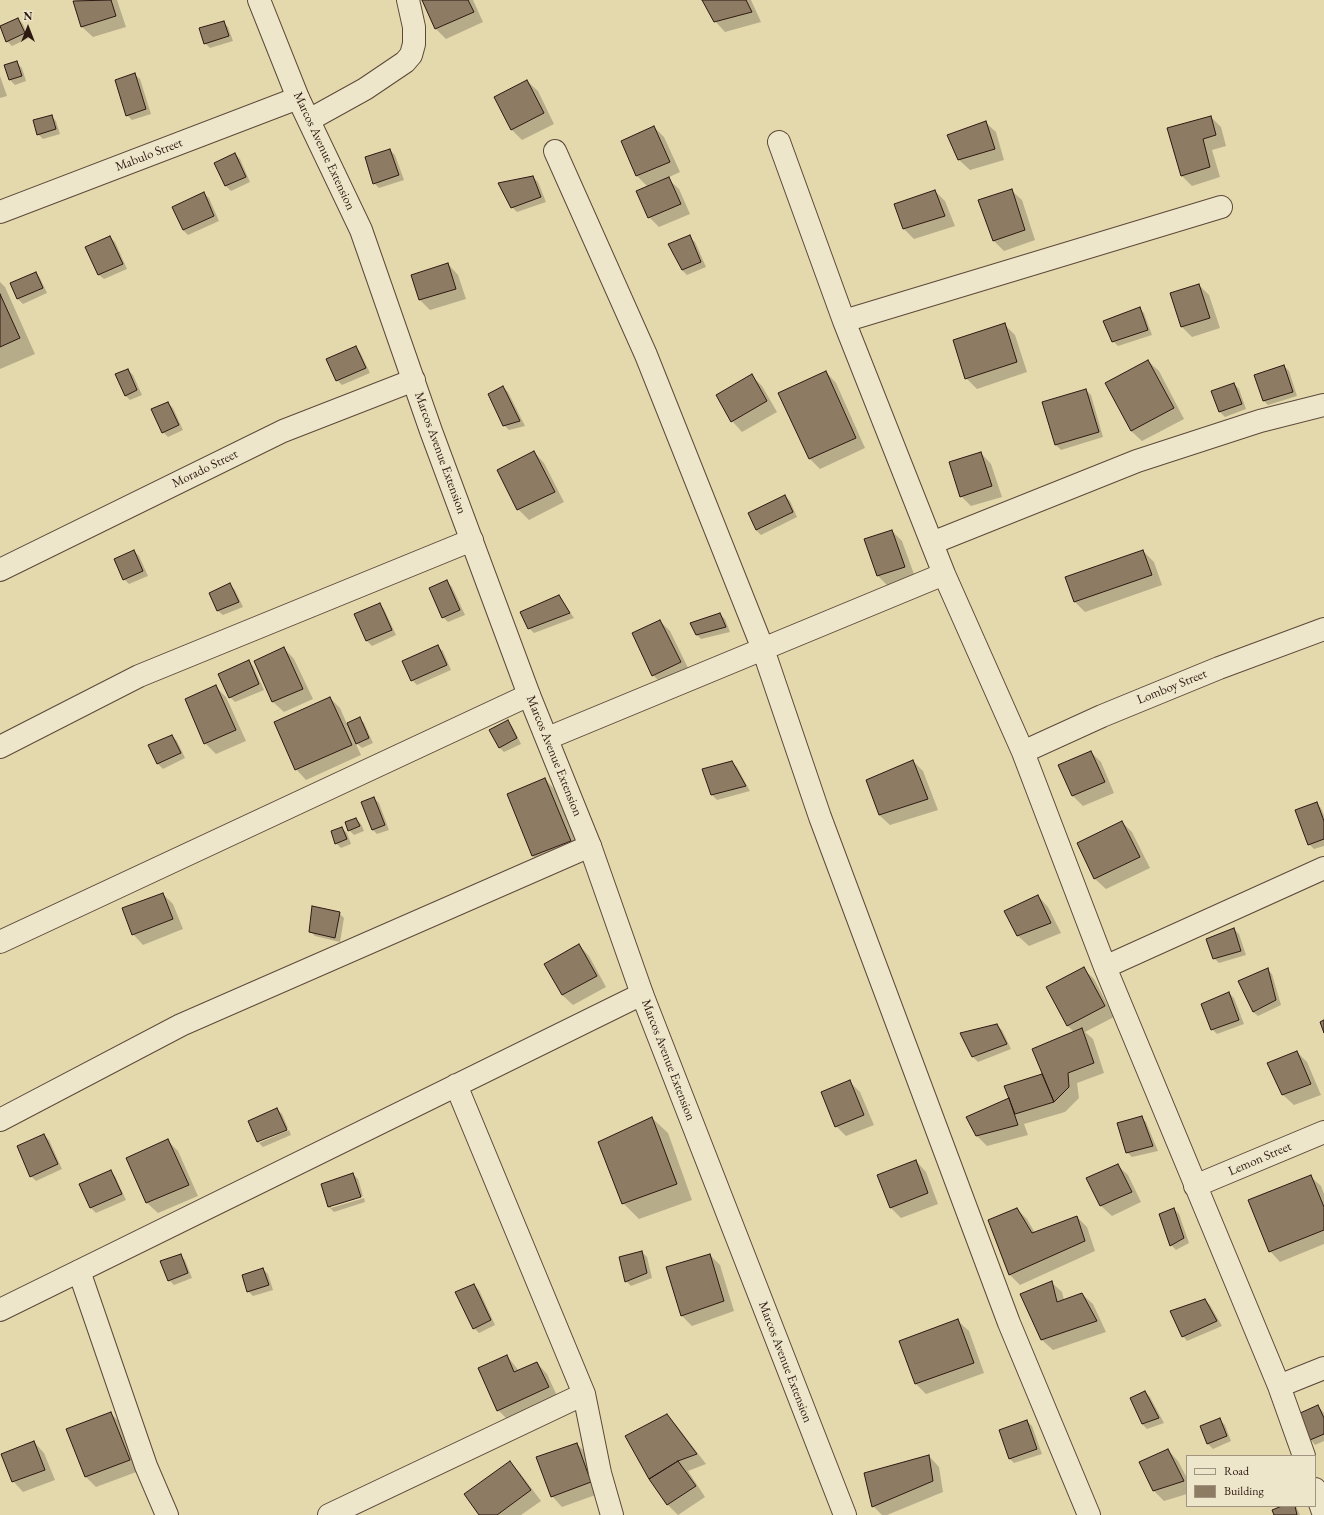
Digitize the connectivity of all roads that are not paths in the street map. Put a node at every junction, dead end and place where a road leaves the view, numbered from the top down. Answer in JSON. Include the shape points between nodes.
{"nodes":[{"id":1,"x":259,"y":0,"type":"edge"},
{"id":2,"x":408,"y":0,"type":"edge"},
{"id":3,"x":298,"y":98,"type":"junction"},
{"id":4,"x":309,"y":120,"type":"junction"},
{"id":5,"x":779,"y":142,"type":"dead end"},
{"id":6,"x":555,"y":151,"type":"dead end"},
{"id":7,"x":1221,"y":207,"type":"dead end"},
{"id":8,"x":0,"y":212,"type":"edge"},
{"id":9,"x":844,"y":321,"type":"junction"},
{"id":10,"x":414,"y":380,"type":"junction"},
{"id":11,"x":1324,"y":405,"type":"edge"},
{"id":12,"x":472,"y":540,"type":"junction"},
{"id":13,"x":932,"y":543,"type":"junction"},
{"id":14,"x":0,"y":570,"type":"edge"},
{"id":15,"x":944,"y":574,"type":"junction"},
{"id":16,"x":1324,"y":629,"type":"edge"},
{"id":17,"x":762,"y":649,"type":"junction"},
{"id":18,"x":529,"y":695,"type":"junction"},
{"id":19,"x":548,"y":738,"type":"junction"},
{"id":20,"x":0,"y":747,"type":"edge"},
{"id":21,"x":1023,"y":752,"type":"junction"},
{"id":22,"x":590,"y":846,"type":"junction"},
{"id":23,"x":1324,"y":868,"type":"edge"},
{"id":24,"x":0,"y":942,"type":"edge"},
{"id":25,"x":1105,"y":968,"type":"junction"},
{"id":26,"x":642,"y":994,"type":"junction"},
{"id":27,"x":456,"y":1085,"type":"junction"},
{"id":28,"x":0,"y":1120,"type":"edge"},
{"id":29,"x":1324,"y":1132,"type":"edge"},
{"id":30,"x":1195,"y":1186,"type":"junction"},
{"id":31,"x":79,"y":1271,"type":"junction"},
{"id":32,"x":0,"y":1310,"type":"edge"},
{"id":33,"x":1324,"y":1368,"type":"edge"},
{"id":34,"x":1279,"y":1386,"type":"junction"},
{"id":35,"x":584,"y":1394,"type":"junction"},
{"id":36,"x":1304,"y":1455,"type":"edge"},
{"id":37,"x":1316,"y":1492,"type":"edge"},
{"id":38,"x":167,"y":1515,"type":"edge"},
{"id":39,"x":329,"y":1515,"type":"edge"},
{"id":40,"x":612,"y":1515,"type":"edge"},
{"id":41,"x":845,"y":1515,"type":"edge"},
{"id":42,"x":1089,"y":1515,"type":"edge"},
{"id":43,"x":1324,"y":1515,"type":"edge"}],
"edges":[{"from":1,"to":3,"type":"street","name":"Marcos Avenue Extension"},
{"from":2,"to":4,"type":"street","via":[[414,27],[414,44],[405,62],[365,89]]},
{"from":3,"to":4,"type":"street","name":"Marcos Avenue Extension"},
{"from":3,"to":8,"type":"street","name":"Mabulo Street"},
{"from":4,"to":10,"type":"street","name":"Marcos Avenue Extension","via":[[361,230]]},
{"from":5,"to":9,"type":"street"},
{"from":6,"to":17,"type":"street","via":[[646,355]]},
{"from":7,"to":9,"type":"street"},
{"from":9,"to":13,"type":"street"},
{"from":10,"to":12,"type":"street","name":"Marcos Avenue Extension"},
{"from":10,"to":14,"type":"street","name":"Morado Street","via":[[283,431]]},
{"from":11,"to":13,"type":"street","via":[[1260,421],[1137,461]]},
{"from":12,"to":18,"type":"street","name":"Marcos Avenue Extension"},
{"from":12,"to":20,"type":"street","via":[[139,676]]},
{"from":13,"to":15,"type":"street"},
{"from":15,"to":17,"type":"street"},
{"from":15,"to":21,"type":"street"},
{"from":16,"to":21,"type":"street","name":"Lomboy Street","via":[[1219,668]]},
{"from":17,"to":19,"type":"street"},
{"from":17,"to":42,"type":"street","via":[[822,825],[1003,1308]]},
{"from":18,"to":19,"type":"street","name":"Marcos Avenue Extension"},
{"from":18,"to":24,"type":"street"},
{"from":19,"to":22,"type":"street","name":"Marcos Avenue Extension"},
{"from":21,"to":25,"type":"street"},
{"from":22,"to":26,"type":"street","name":"Marcos Avenue Extension"},
{"from":22,"to":28,"type":"street","via":[[181,1026]]},
{"from":23,"to":25,"type":"street"},
{"from":25,"to":30,"type":"street"},
{"from":26,"to":27,"type":"street"},
{"from":26,"to":41,"type":"street","name":"Marcos Avenue Extension"},
{"from":27,"to":31,"type":"street"},
{"from":27,"to":35,"type":"street"},
{"from":29,"to":30,"type":"street","name":"Lemon Street"},
{"from":30,"to":34,"type":"street"},
{"from":31,"to":32,"type":"street"},
{"from":31,"to":38,"type":"street","via":[[146,1466]]},
{"from":33,"to":34,"type":"street"},
{"from":34,"to":36,"type":"street"},
{"from":35,"to":39,"type":"street"},
{"from":35,"to":40,"type":"street","via":[[600,1473]]},
{"from":37,"to":43,"type":"street"}]}
